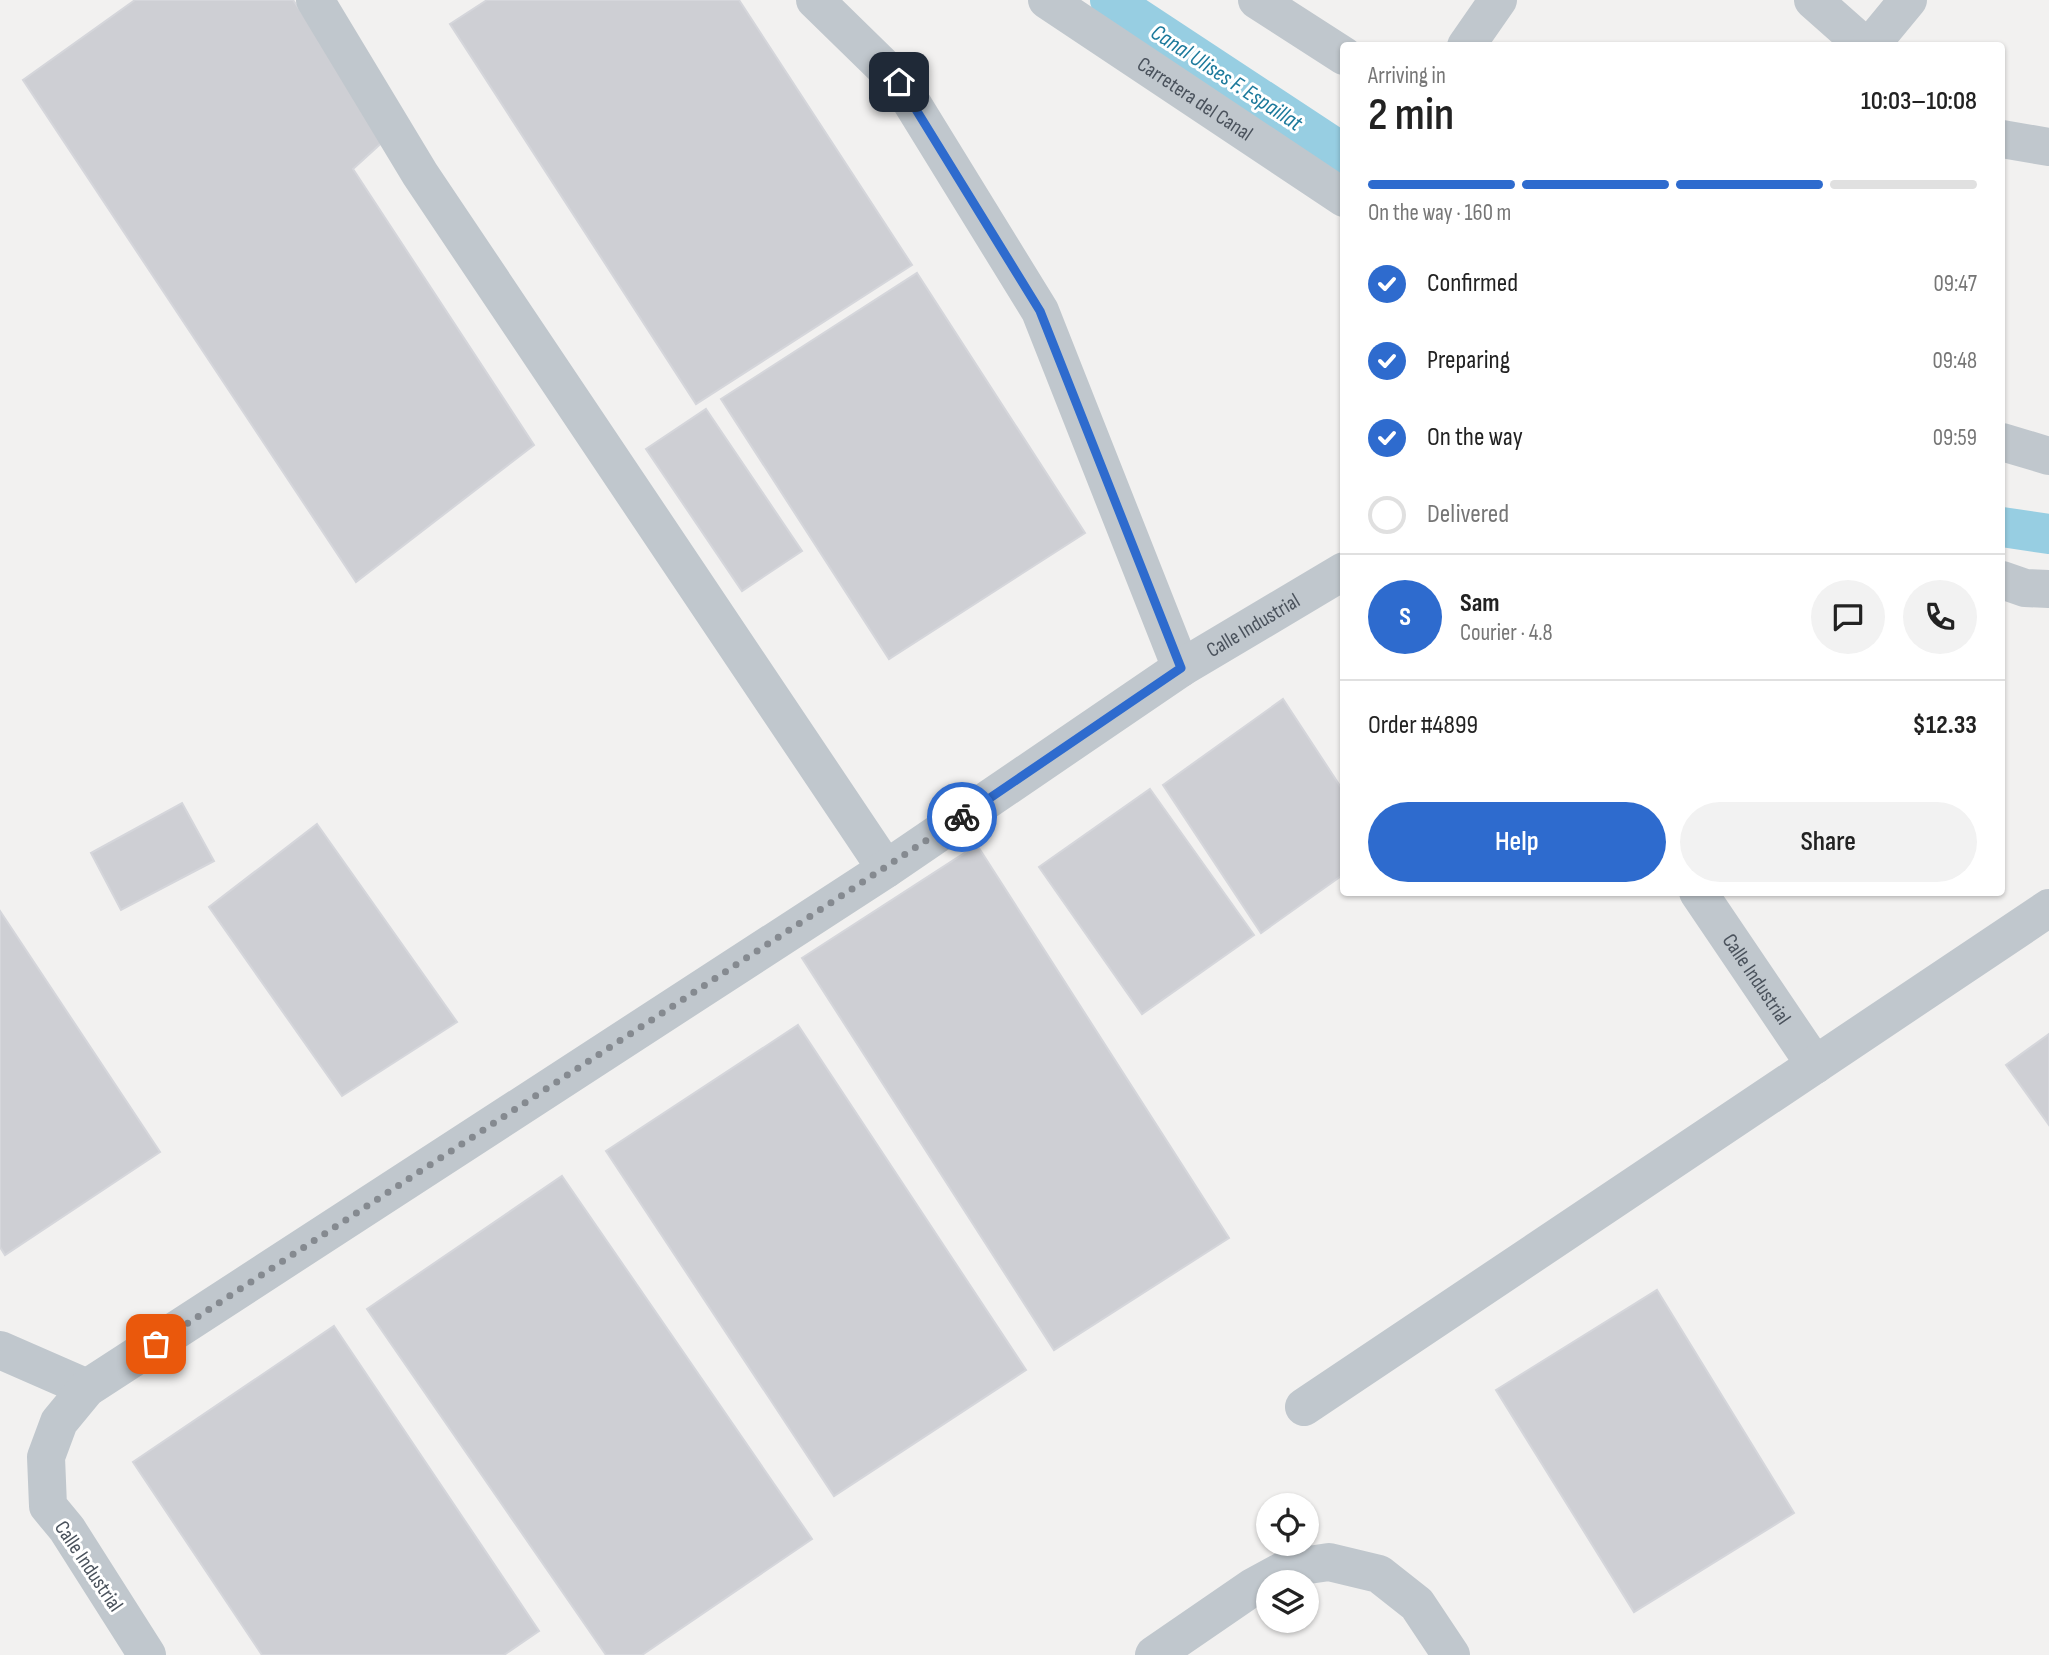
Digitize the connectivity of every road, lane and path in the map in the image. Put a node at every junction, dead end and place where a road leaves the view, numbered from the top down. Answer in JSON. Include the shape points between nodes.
{"nodes":[{"id":1,"x":315,"y":0,"type":"edge"},
{"id":2,"x":815,"y":0,"type":"edge"},
{"id":3,"x":1047,"y":0,"type":"edge"},
{"id":4,"x":1257,"y":0,"type":"edge"},
{"id":5,"x":1498,"y":0,"type":"edge"},
{"id":6,"x":1814,"y":0,"type":"edge"},
{"id":7,"x":1908,"y":0,"type":"edge"},
{"id":8,"x":1469,"y":42,"type":"edge"},
{"id":9,"x":1860,"y":42,"type":"edge"},
{"id":10,"x":1873,"y":42,"type":"edge"},
{"id":11,"x":1340,"y":53,"type":"edge"},
{"id":12,"x":2005,"y":140,"type":"edge"},
{"id":13,"x":2049,"y":147,"type":"edge"},
{"id":14,"x":1340,"y":195,"type":"edge"},
{"id":15,"x":2005,"y":443,"type":"edge"},
{"id":16,"x":2049,"y":456,"type":"edge"},
{"id":17,"x":1340,"y":573,"type":"edge"},
{"id":18,"x":2005,"y":581,"type":"edge"},
{"id":19,"x":2049,"y":589,"type":"edge"},
{"id":20,"x":1181,"y":668,"type":"junction"},
{"id":21,"x":886,"y":869,"type":"junction"},
{"id":22,"x":1701,"y":896,"type":"edge"},
{"id":23,"x":2049,"y":908,"type":"edge"},
{"id":24,"x":1815,"y":1065,"type":"junction"},
{"id":25,"x":0,"y":1350,"type":"edge"},
{"id":26,"x":87,"y":1388,"type":"junction"},
{"id":27,"x":1304,"y":1407,"type":"dead end"},
{"id":28,"x":147,"y":1655,"type":"edge"},
{"id":29,"x":1154,"y":1655,"type":"edge"},
{"id":30,"x":1451,"y":1655,"type":"edge"}],
"edges":[{"from":1,"to":21,"type":"street","via":[[420,174]]},
{"from":2,"to":20,"type":"street","via":[[899,82],[1040,311]]},
{"from":3,"to":14,"type":"street","name":"Carretera del Canal"},
{"from":4,"to":11,"type":"street"},
{"from":5,"to":8,"type":"street"},
{"from":6,"to":9,"type":"street"},
{"from":7,"to":10,"type":"street"},
{"from":12,"to":13,"type":"street"},
{"from":15,"to":16,"type":"street"},
{"from":17,"to":20,"type":"street","name":"Calle Industrial"},
{"from":18,"to":19,"type":"street"},
{"from":20,"to":21,"type":"street","name":"Calle Industrial"},
{"from":21,"to":26,"type":"street","name":"Calle Industrial"},
{"from":22,"to":24,"type":"street","name":"Calle Industrial"},
{"from":23,"to":24,"type":"street"},
{"from":24,"to":27,"type":"street"},
{"from":25,"to":26,"type":"street"},
{"from":26,"to":28,"type":"street","name":"Calle Industrial","via":[[59,1422],[46,1457],[48,1506]]},
{"from":29,"to":30,"type":"street","via":[[1253,1587],[1289,1568],[1329,1562],[1379,1574],[1417,1604]]}]}
